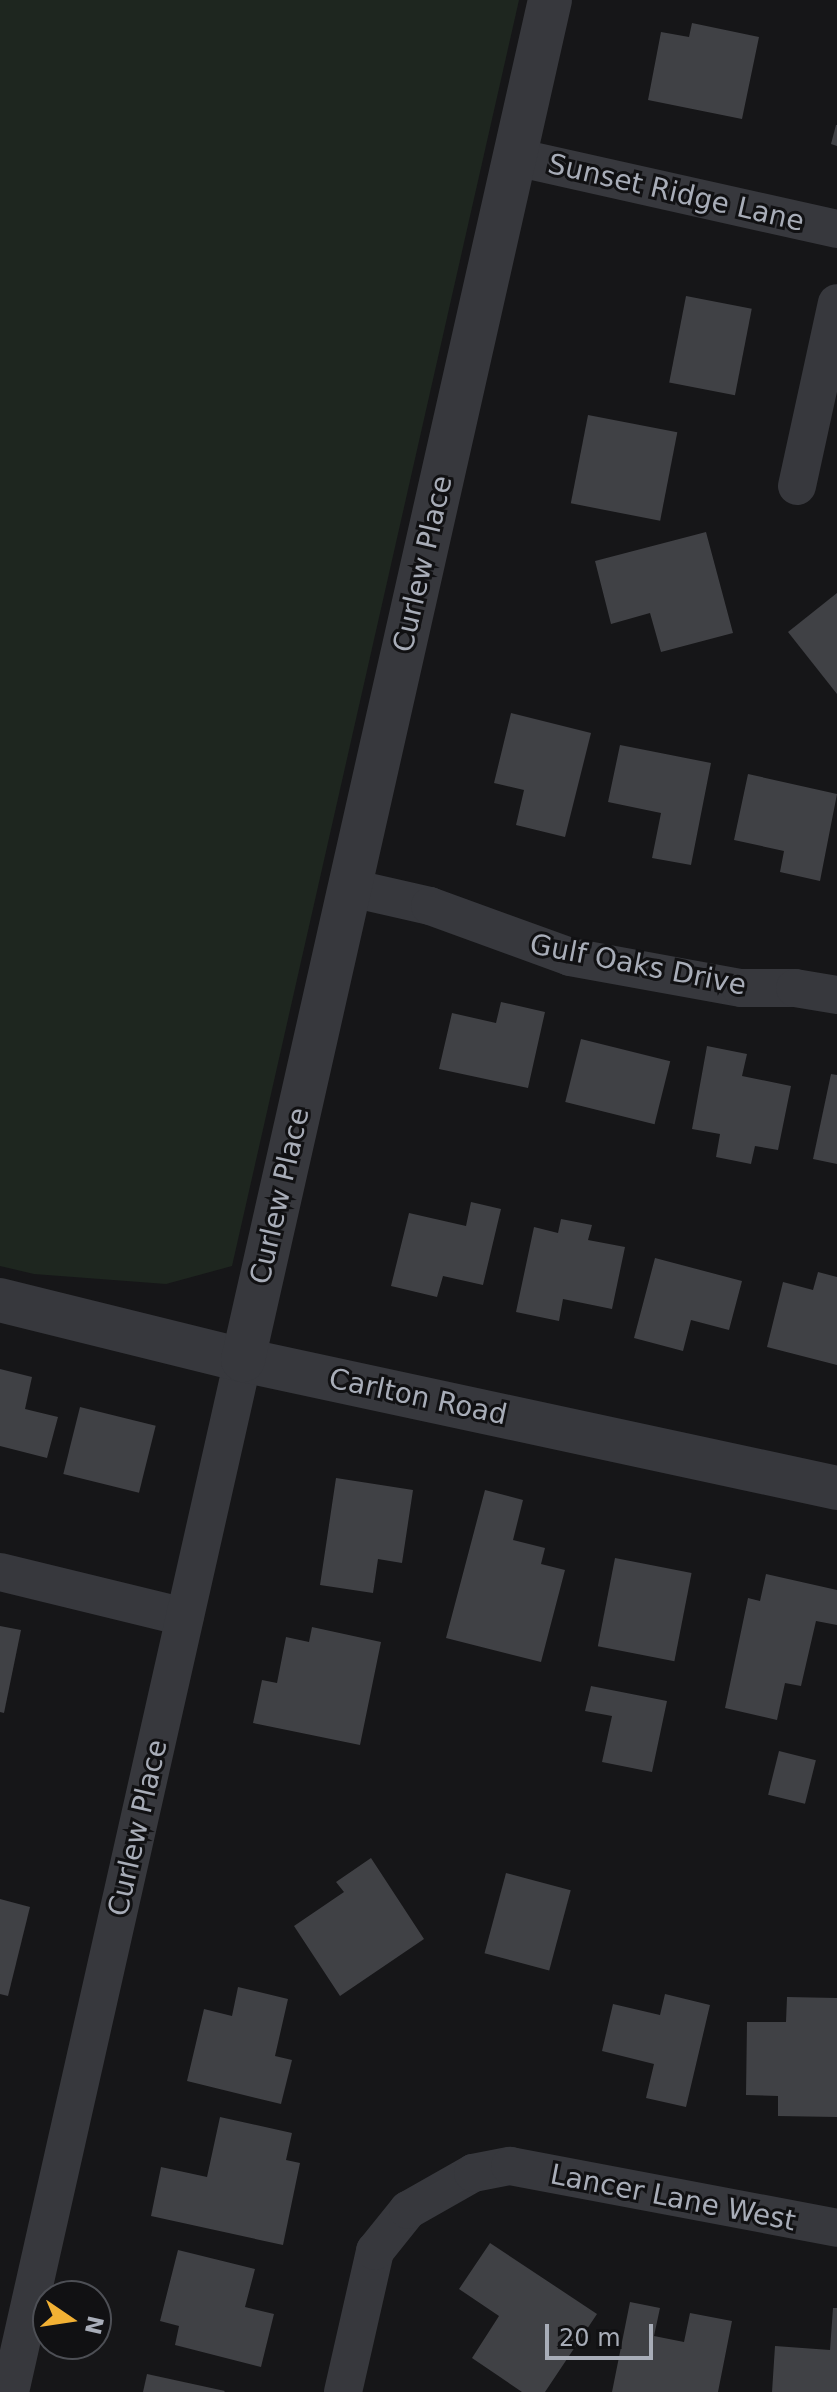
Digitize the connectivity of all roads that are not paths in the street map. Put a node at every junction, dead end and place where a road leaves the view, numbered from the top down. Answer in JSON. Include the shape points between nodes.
{"nodes":[{"id":1,"x":550,"y":0,"type":"edge"},
{"id":2,"x":515,"y":157,"type":"junction"},
{"id":3,"x":837,"y":229,"type":"edge"},
{"id":4,"x":837,"y":303,"type":"edge"},
{"id":5,"x":797,"y":486,"type":"dead end"},
{"id":6,"x":351,"y":888,"type":"junction"},
{"id":7,"x":837,"y":995,"type":"edge"},
{"id":8,"x":0,"y":1300,"type":"edge"},
{"id":9,"x":243,"y":1360,"type":"junction"},
{"id":10,"x":837,"y":1488,"type":"edge"},
{"id":11,"x":0,"y":1572,"type":"edge"},
{"id":12,"x":185,"y":1617,"type":"junction"},
{"id":13,"x":837,"y":2228,"type":"edge"},
{"id":14,"x":10,"y":2392,"type":"edge"},
{"id":15,"x":343,"y":2392,"type":"edge"}],
"edges":[{"from":1,"to":2,"type":"street","name":"Curlew Place"},
{"from":2,"to":3,"type":"street","name":"Sunset Ridge Lane"},
{"from":2,"to":6,"type":"street","name":"Curlew Place"},
{"from":4,"to":5,"type":"street"},
{"from":6,"to":7,"type":"street","name":"Gulf Oaks Drive","via":[[430,906],[570,957],[741,988]]},
{"from":6,"to":9,"type":"street","name":"Curlew Place"},
{"from":8,"to":9,"type":"street","name":"Carlton Road"},
{"from":9,"to":10,"type":"street","name":"Carlton Road"},
{"from":9,"to":12,"type":"street","name":"Curlew Place"},
{"from":11,"to":12,"type":"street"},
{"from":12,"to":14,"type":"street","name":"Curlew Place"},
{"from":13,"to":15,"type":"street","name":"Lancer Lane West","via":[[510,2166],[473,2173],[408,2210],[375,2251]]}]}
